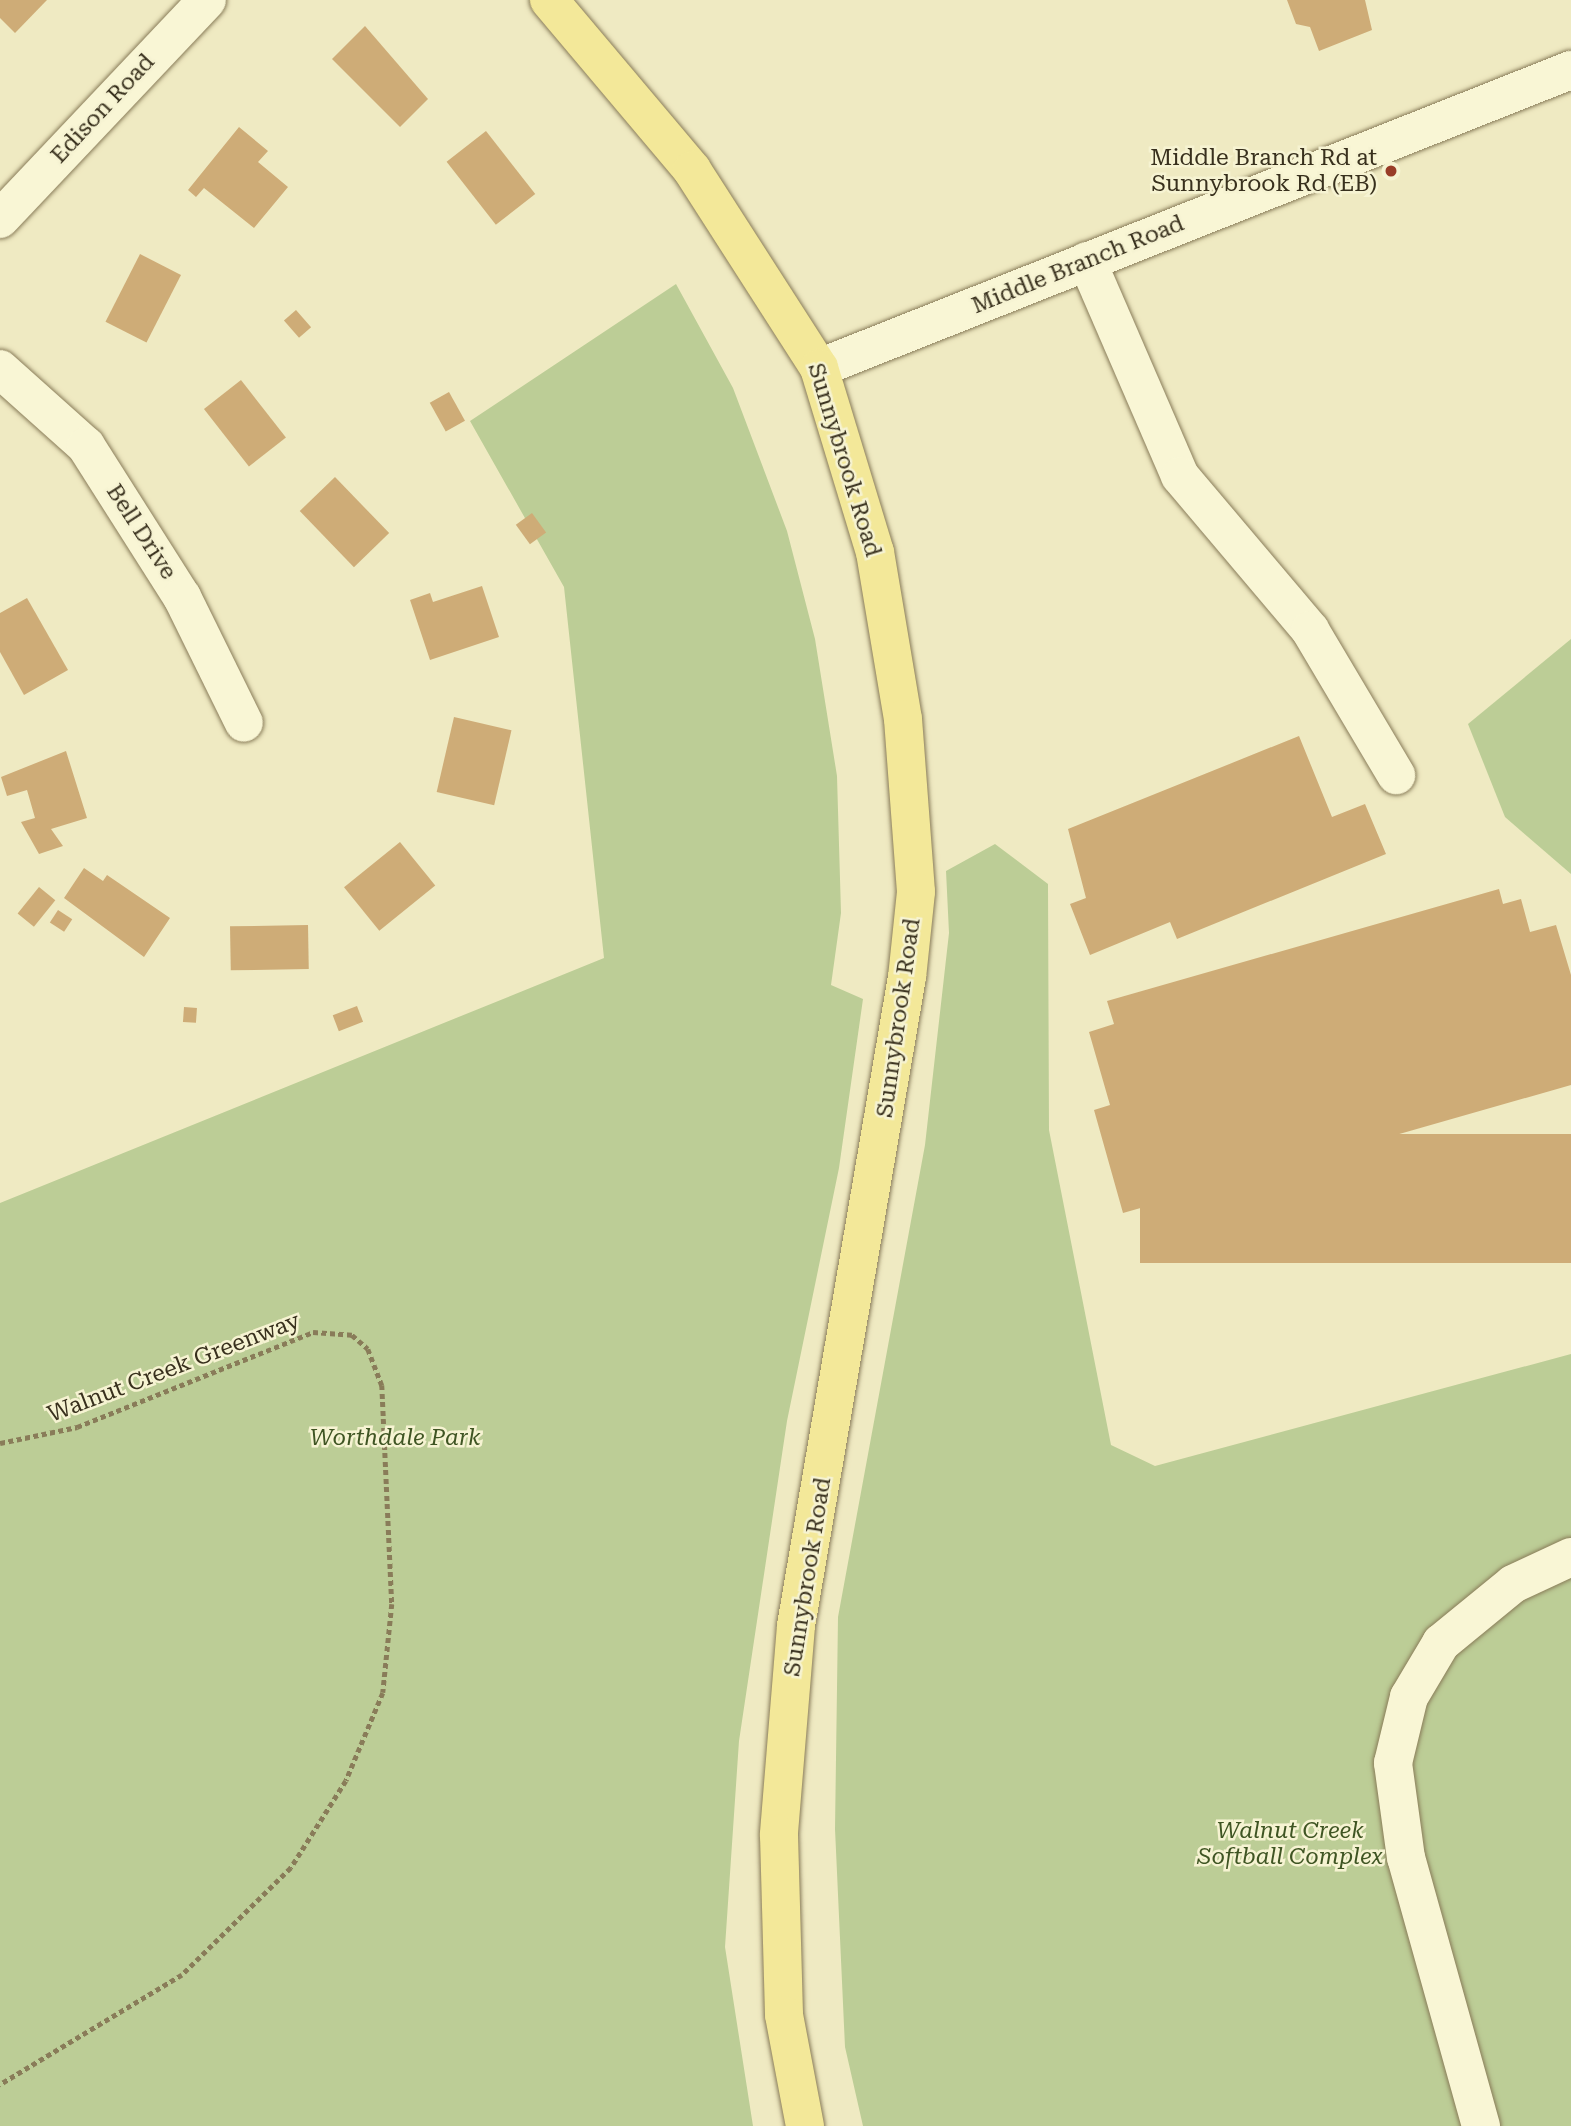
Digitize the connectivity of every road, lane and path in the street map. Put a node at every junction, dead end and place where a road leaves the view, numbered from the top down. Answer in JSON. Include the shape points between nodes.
{"nodes":[{"id":1,"x":207,"y":0,"type":"edge"},
{"id":2,"x":549,"y":0,"type":"edge"},
{"id":3,"x":1571,"y":71,"type":"edge"},
{"id":4,"x":0,"y":219,"type":"edge"},
{"id":5,"x":1087,"y":261,"type":"junction"},
{"id":6,"x":819,"y":368,"type":"junction"},
{"id":7,"x":0,"y":369,"type":"edge"},
{"id":8,"x":244,"y":723,"type":"dead end"},
{"id":9,"x":1396,"y":775,"type":"dead end"},
{"id":10,"x":0,"y":1443,"type":"edge"},
{"id":11,"x":1571,"y":1557,"type":"edge"},
{"id":12,"x":0,"y":2085,"type":"edge"},
{"id":13,"x":805,"y":2126,"type":"edge"},
{"id":14,"x":1480,"y":2126,"type":"edge"}],
"edges":[{"from":1,"to":4,"type":"street","name":"Edison Road"},
{"from":2,"to":6,"type":"main road","name":"Sunnybrook Road","via":[[692,170]]},
{"from":3,"to":5,"type":"street","name":"Middle Branch Road"},
{"from":5,"to":6,"type":"street","name":"Middle Branch Road"},
{"from":5,"to":9,"type":"street","via":[[1180,476],[1310,630]]},
{"from":6,"to":13,"type":"main road","name":"Sunnybrook Road","via":[[875,552],[903,719],[916,892],[862,1259],[796,1626],[779,1835],[784,2015]]},
{"from":7,"to":8,"type":"street","name":"Bell Drive","via":[[86,446],[183,597]]},
{"from":10,"to":12,"type":"path","name":"Walnut Creek Greenway","via":[[77,1427],[313,1332],[352,1335],[368,1349],[382,1385],[392,1604],[379,1705],[346,1781],[291,1868],[183,1975]]},
{"from":11,"to":14,"type":"street","via":[[1513,1584],[1441,1643],[1409,1697],[1394,1763],[1406,1857]]}]}
